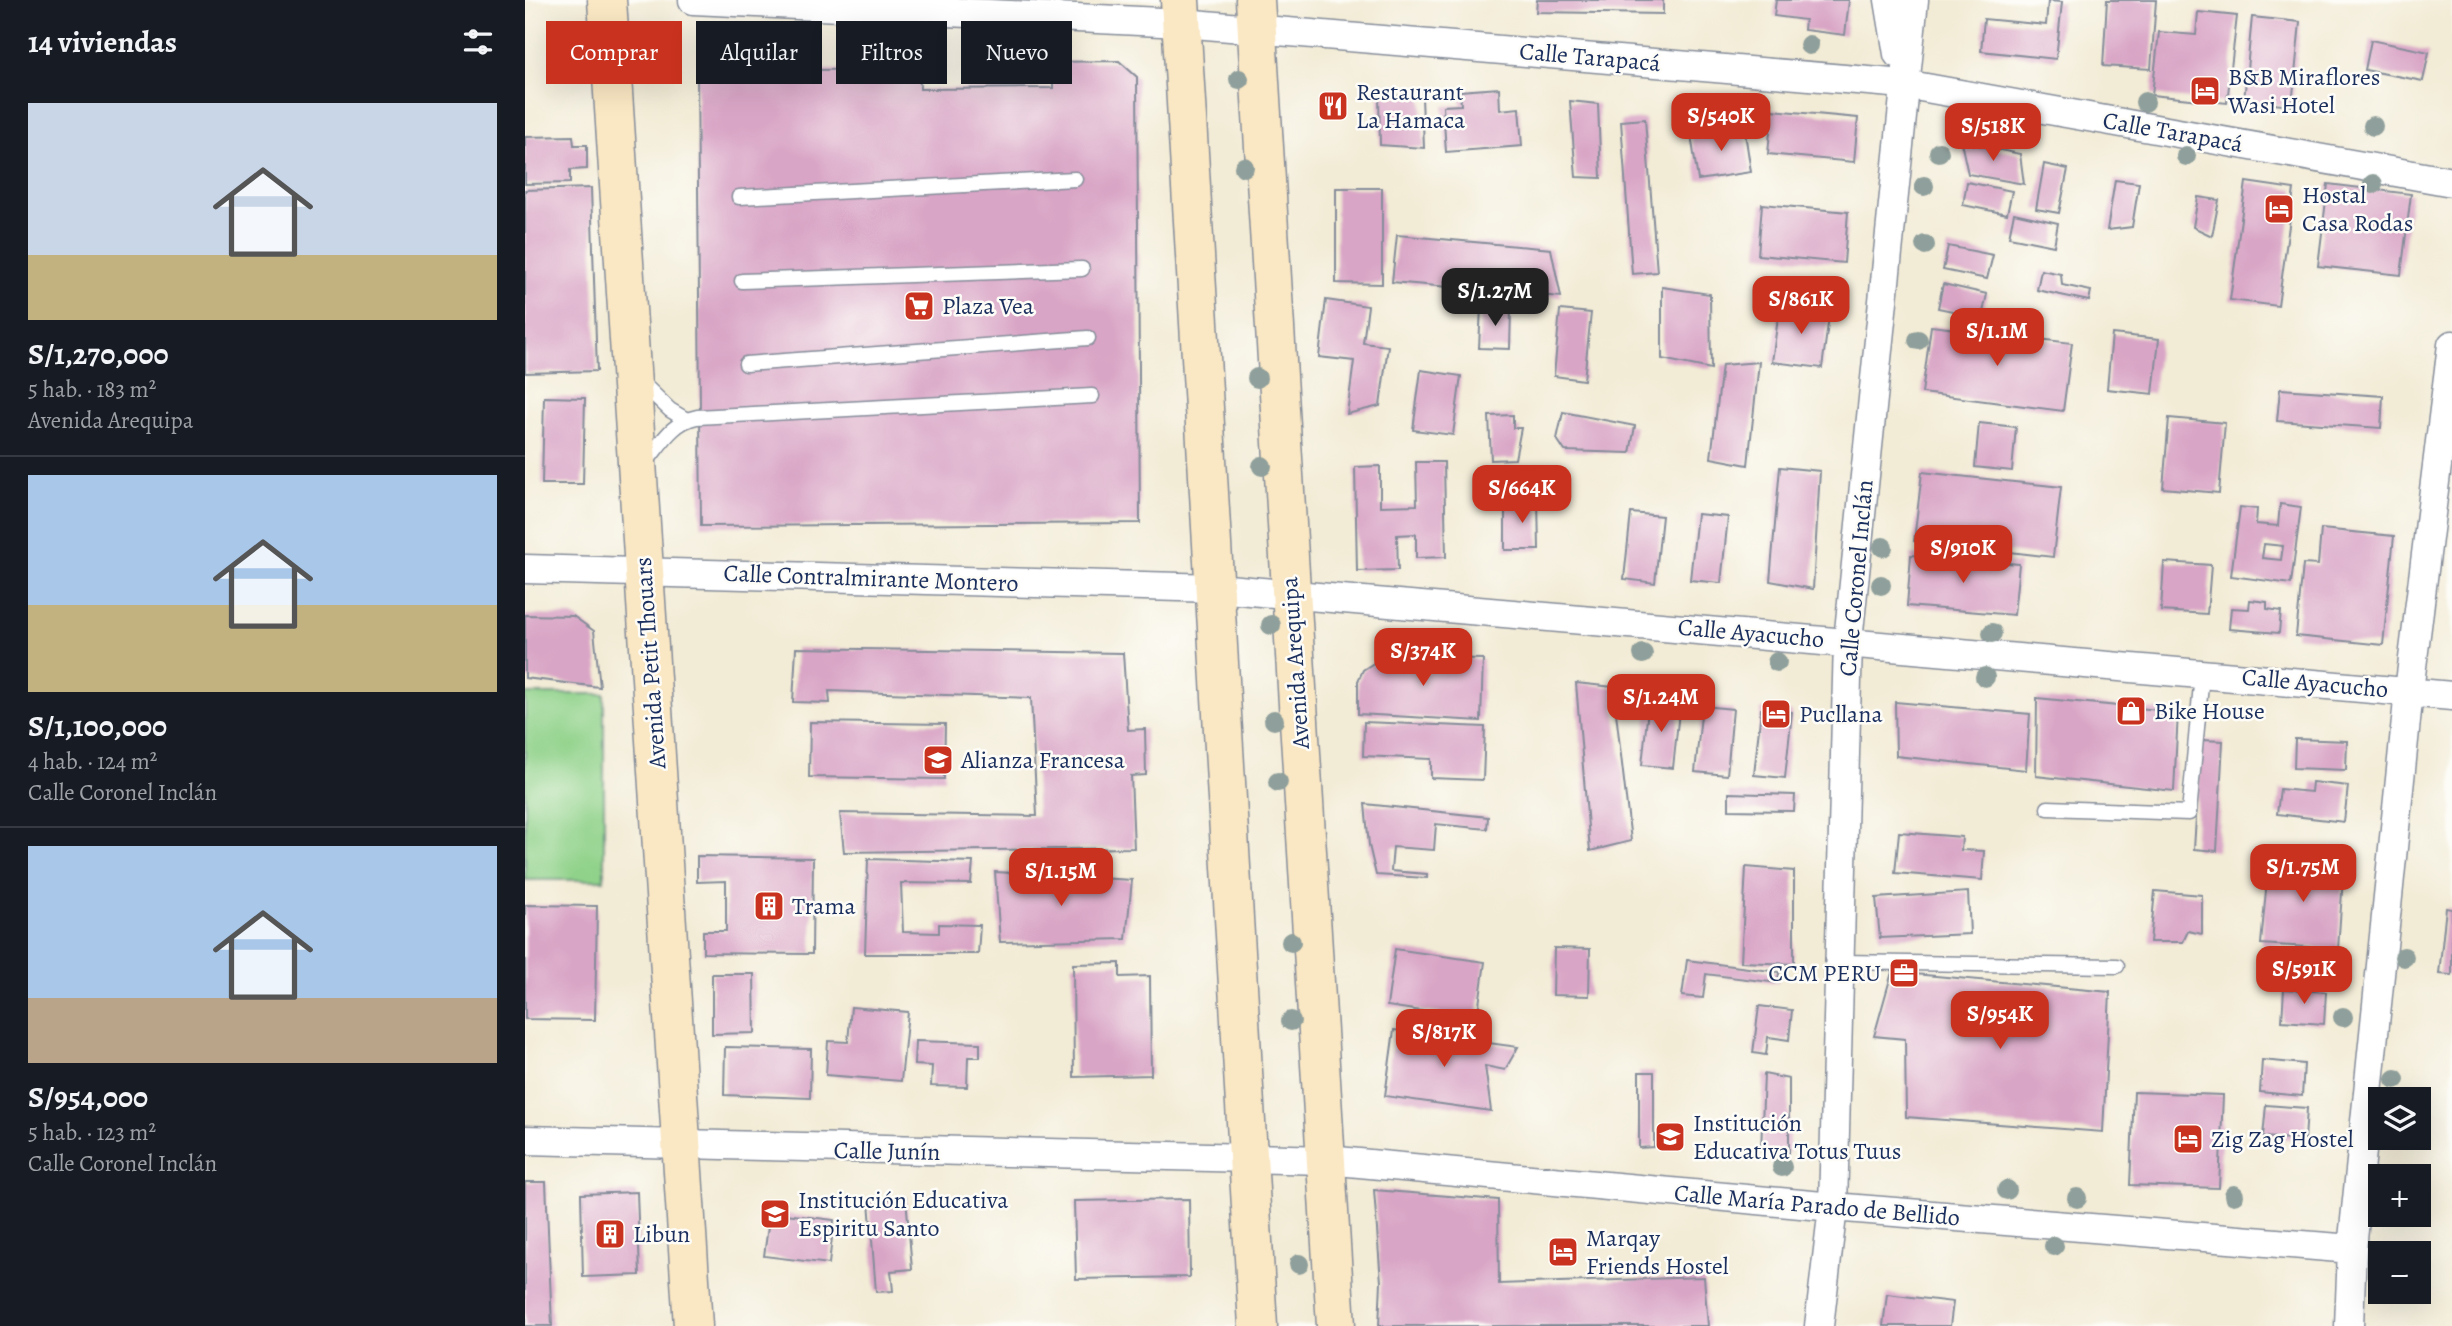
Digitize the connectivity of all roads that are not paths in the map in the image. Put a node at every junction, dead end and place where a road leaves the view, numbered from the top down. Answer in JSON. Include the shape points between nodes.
{"nodes":[{"id":1,"x":607,"y":0,"type":"edge"},
{"id":2,"x":693,"y":0,"type":"edge"},
{"id":3,"x":1889,"y":0,"type":"edge"},
{"id":4,"x":1914,"y":0,"type":"edge"},
{"id":5,"x":1181,"y":11,"type":"edge"},
{"id":6,"x":1256,"y":15,"type":"edge"},
{"id":7,"x":1904,"y":84,"type":"junction"},
{"id":8,"x":1075,"y":179,"type":"dead end"},
{"id":9,"x":2452,"y":182,"type":"edge"},
{"id":10,"x":739,"y":197,"type":"dead end"},
{"id":11,"x":1082,"y":269,"type":"dead end"},
{"id":12,"x":742,"y":281,"type":"dead end"},
{"id":13,"x":1088,"y":338,"type":"dead end"},
{"id":14,"x":2452,"y":345,"type":"edge"},
{"id":15,"x":746,"y":364,"type":"dead end"},
{"id":16,"x":633,"y":374,"type":"junction"},
{"id":17,"x":1092,"y":396,"type":"dead end"},
{"id":18,"x":685,"y":419,"type":"junction"},
{"id":19,"x":638,"y":471,"type":"junction"},
{"id":20,"x":525,"y":569,"type":"edge"},
{"id":21,"x":643,"y":572,"type":"junction"},
{"id":22,"x":1216,"y":588,"type":"junction"},
{"id":23,"x":1290,"y":594,"type":"junction"},
{"id":24,"x":1849,"y":641,"type":"junction"},
{"id":25,"x":2202,"y":674,"type":"junction"},
{"id":26,"x":2409,"y":691,"type":"junction"},
{"id":27,"x":2452,"y":696,"type":"edge"},
{"id":28,"x":2048,"y":808,"type":"dead end"},
{"id":29,"x":1840,"y":962,"type":"junction"},
{"id":30,"x":2117,"y":966,"type":"dead end"},
{"id":31,"x":525,"y":1140,"type":"edge"},
{"id":32,"x":681,"y":1145,"type":"junction"},
{"id":33,"x":1266,"y":1160,"type":"junction"},
{"id":34,"x":1327,"y":1160,"type":"junction"},
{"id":35,"x":1833,"y":1207,"type":"junction"},
{"id":36,"x":2353,"y":1249,"type":"junction"},
{"id":37,"x":693,"y":1326,"type":"edge"},
{"id":38,"x":1258,"y":1326,"type":"edge"},
{"id":39,"x":1336,"y":1326,"type":"edge"},
{"id":40,"x":1819,"y":1326,"type":"edge"},
{"id":41,"x":2349,"y":1326,"type":"edge"}],
"edges":[{"from":1,"to":16,"type":"main road","name":"Avenida Petit Thouars"},
{"from":2,"to":5,"type":"street","name":"Calle Tarapacá"},
{"from":3,"to":7,"type":"street"},
{"from":4,"to":7,"type":"street","name":"Calle Coronel Inclán"},
{"from":5,"to":6,"type":"street","name":"Calle Tarapacá"},
{"from":5,"to":22,"type":"main road"},
{"from":6,"to":7,"type":"street","name":"Calle Tarapacá"},
{"from":6,"to":23,"type":"main road","name":"Avenida Arequipa"},
{"from":7,"to":9,"type":"street","name":"Calle Tarapacá"},
{"from":7,"to":24,"type":"street","name":"Calle Coronel Inclán"},
{"from":8,"to":10,"type":"lane"},
{"from":11,"to":12,"type":"lane"},
{"from":13,"to":15,"type":"lane"},
{"from":14,"to":26,"type":"street"},
{"from":16,"to":18,"type":"lane"},
{"from":16,"to":19,"type":"main road","name":"Avenida Petit Thouars"},
{"from":17,"to":18,"type":"lane"},
{"from":18,"to":19,"type":"lane"},
{"from":19,"to":21,"type":"main road","name":"Avenida Petit Thouars"},
{"from":20,"to":21,"type":"street","name":"Calle Contralmirante Montero"},
{"from":21,"to":22,"type":"street","name":"Calle Contralmirante Montero"},
{"from":21,"to":32,"type":"main road","name":"Avenida Petit Thouars"},
{"from":22,"to":23,"type":"street","name":"Calle Ayacucho"},
{"from":22,"to":33,"type":"main road"},
{"from":23,"to":24,"type":"street","name":"Calle Ayacucho"},
{"from":23,"to":34,"type":"main road","name":"Avenida Arequipa"},
{"from":24,"to":25,"type":"street","name":"Calle Ayacucho"},
{"from":24,"to":29,"type":"street","name":"Calle Coronel Inclán"},
{"from":25,"to":26,"type":"street","name":"Calle Ayacucho"},
{"from":25,"to":28,"type":"lane","via":[[2189,813]]},
{"from":26,"to":27,"type":"street","name":"Calle Ayacucho"},
{"from":26,"to":36,"type":"street"},
{"from":29,"to":30,"type":"lane"},
{"from":29,"to":35,"type":"street","name":"Calle Coronel Inclán"},
{"from":31,"to":32,"type":"street","name":"Calle Junín"},
{"from":32,"to":33,"type":"street","name":"Calle Junín"},
{"from":32,"to":37,"type":"main road","name":"Avenida Petit Thouars"},
{"from":33,"to":34,"type":"street","name":"Calle María Parado de Bellido"},
{"from":33,"to":38,"type":"main road"},
{"from":34,"to":35,"type":"street","name":"Calle María Parado de Bellido"},
{"from":34,"to":39,"type":"main road","name":"Avenida Arequipa"},
{"from":35,"to":36,"type":"street","name":"Calle María Parado de Bellido"},
{"from":35,"to":40,"type":"street","name":"Calle Coronel Inclán"},
{"from":36,"to":41,"type":"street"}]}
